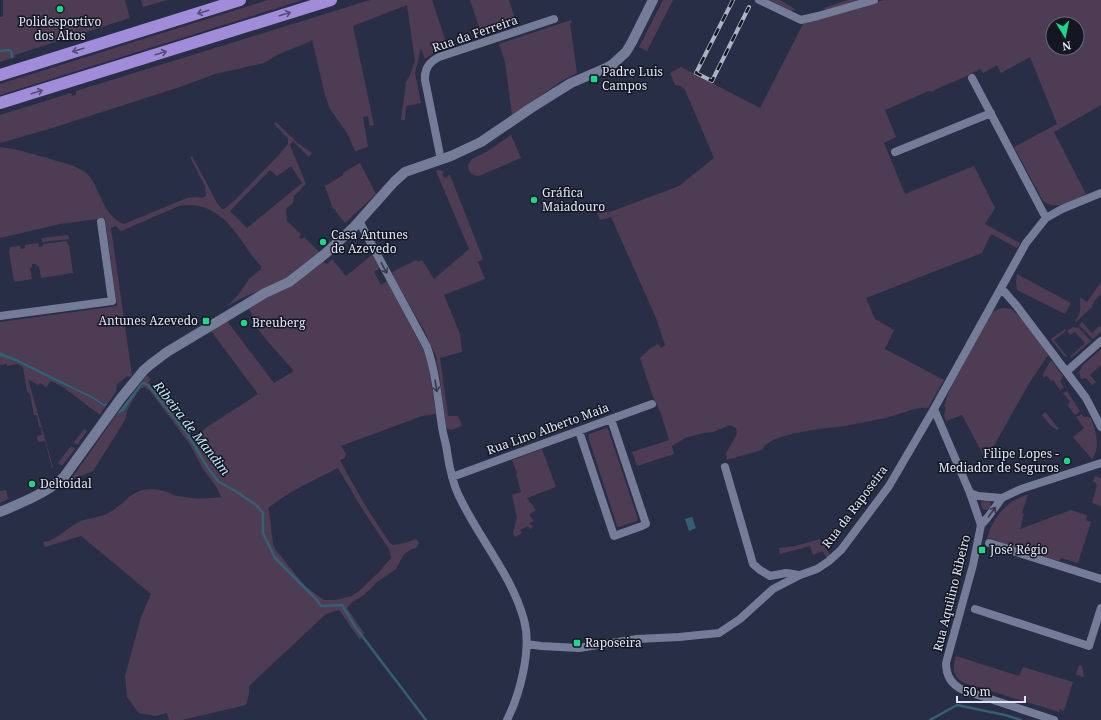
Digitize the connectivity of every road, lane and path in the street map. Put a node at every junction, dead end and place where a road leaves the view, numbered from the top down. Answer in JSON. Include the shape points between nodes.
{"nodes":[{"id":1,"x":240,"y":0,"type":"edge"},
{"id":2,"x":332,"y":0,"type":"edge"},
{"id":3,"x":653,"y":0,"type":"edge"},
{"id":4,"x":759,"y":0,"type":"edge"},
{"id":5,"x":874,"y":0,"type":"edge"},
{"id":6,"x":554,"y":19,"type":"dead end"},
{"id":7,"x":0,"y":75,"type":"edge"},
{"id":8,"x":972,"y":78,"type":"dead end"},
{"id":9,"x":0,"y":103,"type":"edge"},
{"id":10,"x":991,"y":112,"type":"junction"},
{"id":11,"x":895,"y":152,"type":"dead end"},
{"id":12,"x":441,"y":160,"type":"junction"},
{"id":13,"x":1101,"y":193,"type":"edge"},
{"id":14,"x":1046,"y":218,"type":"junction"},
{"id":15,"x":359,"y":221,"type":"junction"},
{"id":16,"x":101,"y":222,"type":"dead end"},
{"id":17,"x":1001,"y":288,"type":"junction"},
{"id":18,"x":0,"y":316,"type":"edge"},
{"id":19,"x":1101,"y":341,"type":"edge"},
{"id":20,"x":1067,"y":371,"type":"junction"},
{"id":21,"x":652,"y":404,"type":"dead end"},
{"id":22,"x":934,"y":409,"type":"junction"},
{"id":23,"x":611,"y":419,"type":"junction"},
{"id":24,"x":1101,"y":427,"type":"edge"},
{"id":25,"x":579,"y":431,"type":"junction"},
{"id":26,"x":1101,"y":463,"type":"edge"},
{"id":27,"x":725,"y":467,"type":"dead end"},
{"id":28,"x":452,"y":477,"type":"junction"},
{"id":29,"x":970,"y":493,"type":"junction"},
{"id":30,"x":1002,"y":498,"type":"junction"},
{"id":31,"x":0,"y":512,"type":"edge"},
{"id":32,"x":981,"y":525,"type":"junction"},
{"id":33,"x":989,"y":543,"type":"dead end"},
{"id":34,"x":800,"y":575,"type":"junction"},
{"id":35,"x":1101,"y":579,"type":"edge"},
{"id":36,"x":1101,"y":608,"type":"edge"},
{"id":37,"x":976,"y":609,"type":"dead end"},
{"id":38,"x":527,"y":644,"type":"junction"},
{"id":39,"x":507,"y":720,"type":"edge"},
{"id":40,"x":1054,"y":720,"type":"edge"}],
"edges":[{"from":1,"to":7,"type":"highway","one_way":true},
{"from":9,"to":2,"type":"highway","one_way":true},
{"from":3,"to":12,"type":"street","via":[[626,52],[613,64],[571,83],[482,141]]},
{"from":4,"to":5,"type":"street","via":[[801,20]]},
{"from":6,"to":12,"type":"street","name":"Rua da Ferreira","via":[[438,57],[429,64],[425,80]]},
{"from":8,"to":10,"type":"street"},
{"from":10,"to":11,"type":"street"},
{"from":10,"to":14,"type":"street"},
{"from":12,"to":15,"type":"street","via":[[405,172]]},
{"from":13,"to":14,"type":"street","name":"Rua da Raposeira"},
{"from":14,"to":17,"type":"street","name":"Rua da Raposeira","via":[[1026,243]]},
{"from":15,"to":28,"type":"street","one_way":true,"via":[[427,347]]},
{"from":15,"to":31,"type":"street","via":[[326,254],[289,282],[265,293],[151,364],[121,398],[64,477],[37,496]]},
{"from":16,"to":18,"type":"street","via":[[112,301]]},
{"from":17,"to":20,"type":"street"},
{"from":17,"to":22,"type":"street","name":"Rua da Raposeira"},
{"from":19,"to":20,"type":"street"},
{"from":20,"to":24,"type":"street","via":[[1086,398]]},
{"from":21,"to":23,"type":"street","name":"Rua Lino Alberto Maia"},
{"from":22,"to":29,"type":"street","name":"Rua Aquilino Ribeiro"},
{"from":22,"to":34,"type":"street","name":"Rua da Raposeira","via":[[889,486],[841,550],[817,569]]},
{"from":23,"to":25,"type":"street","name":"Rua Lino Alberto Maia"},
{"from":23,"to":25,"type":"street","via":[[646,524],[614,536]]},
{"from":25,"to":28,"type":"street","name":"Rua Lino Alberto Maia"},
{"from":26,"to":30,"type":"street","via":[[1021,489]]},
{"from":27,"to":34,"type":"street","via":[[754,564],[770,576],[786,573]]},
{"from":28,"to":38,"type":"street","via":[[460,500],[513,589],[524,621]]},
{"from":29,"to":30,"type":"street"},
{"from":29,"to":32,"type":"street","name":"Rua Aquilino Ribeiro"},
{"from":32,"to":30,"type":"street","one_way":true},
{"from":32,"to":40,"type":"street","name":"Rua Aquilino Ribeiro","via":[[973,565],[946,663],[947,674],[955,686],[963,690]]},
{"from":33,"to":35,"type":"street"},
{"from":34,"to":38,"type":"street","name":"Rua da Raposeira","via":[[773,589],[719,634],[637,639],[579,648]]},
{"from":36,"to":37,"type":"street","via":[[1089,646]]},
{"from":38,"to":39,"type":"street","via":[[521,683]]}]}
